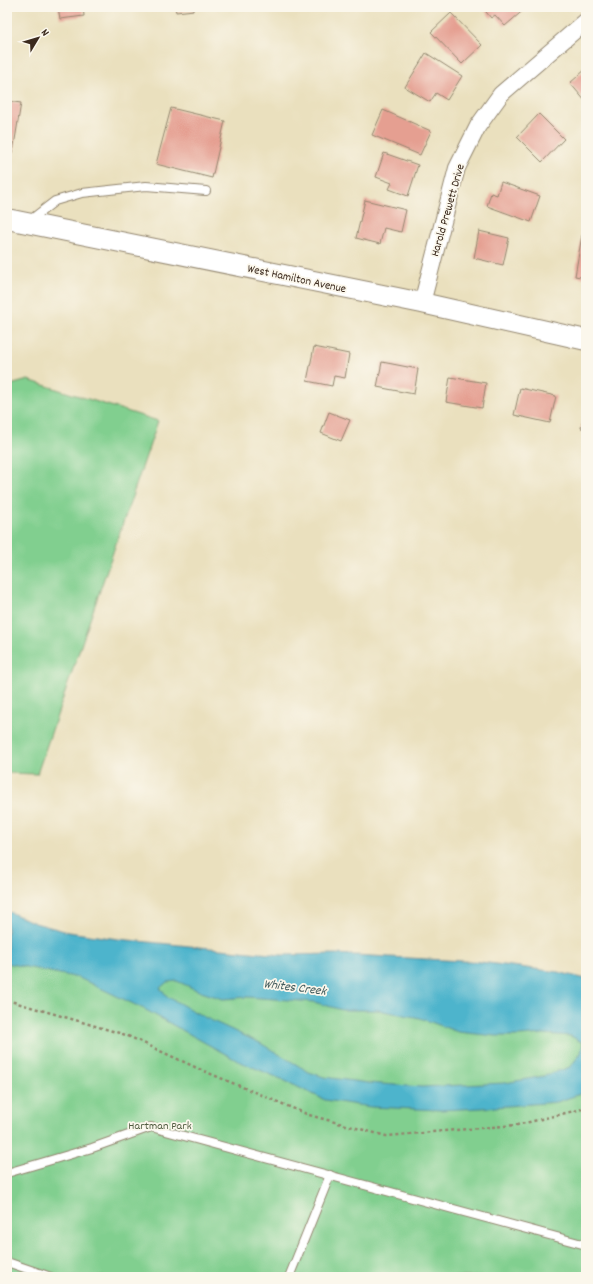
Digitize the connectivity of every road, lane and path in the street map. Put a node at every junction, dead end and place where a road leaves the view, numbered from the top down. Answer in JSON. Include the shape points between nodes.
{"nodes":[{"id":1,"x":586,"y":21,"type":"edge"},
{"id":2,"x":206,"y":191,"type":"dead end"},
{"id":3,"x":7,"y":219,"type":"edge"},
{"id":4,"x":27,"y":223,"type":"junction"},
{"id":5,"x":422,"y":303,"type":"junction"},
{"id":6,"x":586,"y":340,"type":"edge"},
{"id":7,"x":7,"y":1000,"type":"edge"},
{"id":8,"x":586,"y":1108,"type":"edge"},
{"id":9,"x":7,"y":1173,"type":"edge"},
{"id":10,"x":330,"y":1175,"type":"junction"},
{"id":11,"x":586,"y":1245,"type":"edge"},
{"id":12,"x":7,"y":1262,"type":"edge"},
{"id":13,"x":51,"y":1277,"type":"edge"},
{"id":14,"x":289,"y":1277,"type":"edge"}],
"edges":[{"from":1,"to":5,"type":"street","name":"Harold Prewett Drive","via":[[501,94],[478,126],[457,168]]},
{"from":2,"to":4,"type":"lane","via":[[146,186],[82,192],[55,201]]},
{"from":3,"to":4,"type":"street","name":"West Hamilton Avenue"},
{"from":4,"to":5,"type":"street","name":"West Hamilton Avenue"},
{"from":5,"to":6,"type":"street","name":"West Hamilton Avenue"},
{"from":7,"to":8,"type":"path","via":[[126,1035],[309,1115],[386,1136],[517,1125]]},
{"from":9,"to":10,"type":"lane","via":[[92,1148],[151,1126]]},
{"from":10,"to":11,"type":"lane"},
{"from":10,"to":14,"type":"lane"},
{"from":12,"to":13,"type":"lane"}]}
